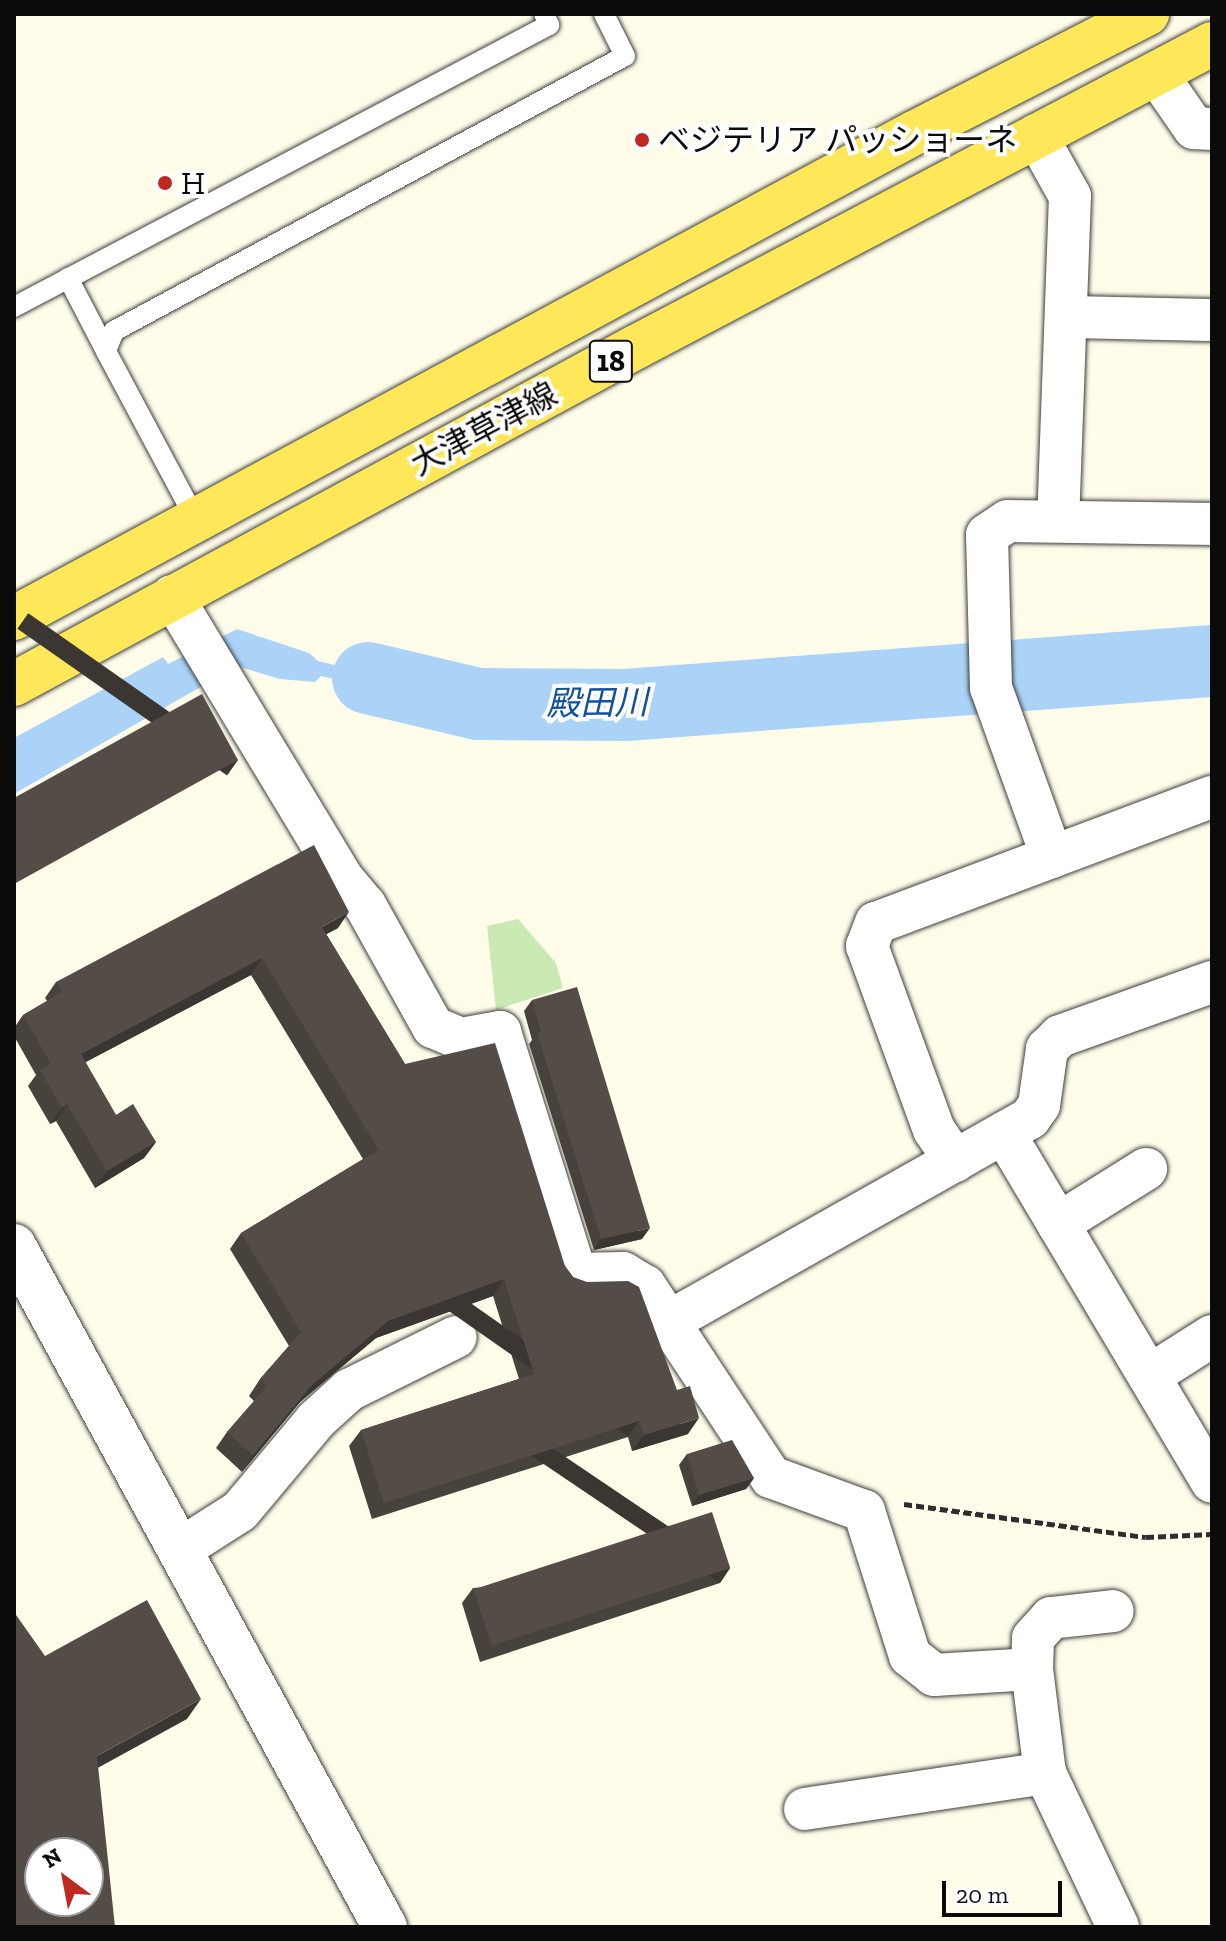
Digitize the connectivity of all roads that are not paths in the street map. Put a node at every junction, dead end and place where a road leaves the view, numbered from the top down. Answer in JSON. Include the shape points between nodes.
{"nodes":[{"id":1,"x":544,"y":14,"type":"edge"},
{"id":2,"x":604,"y":14,"type":"edge"},
{"id":3,"x":1147,"y":14,"type":"edge"},
{"id":4,"x":1212,"y":44,"type":"edge"},
{"id":5,"x":1156,"y":73,"type":"junction"},
{"id":6,"x":1212,"y":129,"type":"edge"},
{"id":7,"x":1036,"y":135,"type":"junction"},
{"id":8,"x":68,"y":278,"type":"junction"},
{"id":9,"x":14,"y":307,"type":"edge"},
{"id":10,"x":1068,"y":317,"type":"junction"},
{"id":11,"x":1212,"y":320,"type":"edge"},
{"id":12,"x":106,"y":351,"type":"junction"},
{"id":13,"x":195,"y":518,"type":"junction"},
{"id":14,"x":1058,"y":521,"type":"junction"},
{"id":15,"x":1212,"y":524,"type":"edge"},
{"id":16,"x":172,"y":596,"type":"junction"},
{"id":17,"x":14,"y":618,"type":"edge"},
{"id":18,"x":14,"y":684,"type":"edge"},
{"id":19,"x":1212,"y":797,"type":"edge"},
{"id":20,"x":1052,"y":857,"type":"junction"},
{"id":21,"x":1212,"y":982,"type":"edge"},
{"id":22,"x":1004,"y":1133,"type":"junction"},
{"id":23,"x":955,"y":1161,"type":"junction"},
{"id":24,"x":1146,"y":1169,"type":"dead end"},
{"id":25,"x":1058,"y":1224,"type":"junction"},
{"id":26,"x":14,"y":1246,"type":"edge"},
{"id":27,"x":670,"y":1321,"type":"junction"},
{"id":28,"x":1212,"y":1336,"type":"edge"},
{"id":29,"x":456,"y":1337,"type":"dead end"},
{"id":30,"x":1149,"y":1376,"type":"junction"},
{"id":31,"x":1212,"y":1482,"type":"edge"},
{"id":32,"x":179,"y":1550,"type":"junction"},
{"id":33,"x":1113,"y":1611,"type":"dead end"},
{"id":34,"x":1032,"y":1669,"type":"junction"},
{"id":35,"x":1045,"y":1773,"type":"junction"},
{"id":36,"x":805,"y":1809,"type":"dead end"},
{"id":37,"x":385,"y":1927,"type":"edge"},
{"id":38,"x":1118,"y":1927,"type":"edge"}],
"edges":[{"from":1,"to":8,"type":"lane","via":[[549,25]]},
{"from":2,"to":12,"type":"lane","via":[[625,56],[138,315],[114,331]]},
{"from":3,"to":13,"type":"main road","name":"大津草津線","number":"18"},
{"from":4,"to":5,"type":"main road","name":"大津草津線","number":"18"},
{"from":5,"to":6,"type":"street","via":[[1194,128]]},
{"from":5,"to":7,"type":"main road","name":"大津草津線","number":"18"},
{"from":7,"to":10,"type":"street","via":[[1070,196]]},
{"from":7,"to":16,"type":"main road","name":"大津草津線","number":"18"},
{"from":8,"to":9,"type":"lane"},
{"from":8,"to":12,"type":"lane"},
{"from":10,"to":11,"type":"street"},
{"from":10,"to":14,"type":"street"},
{"from":12,"to":13,"type":"lane"},
{"from":13,"to":17,"type":"main road","name":"大津草津線","number":"18"},
{"from":14,"to":15,"type":"street"},
{"from":14,"to":20,"type":"street","via":[[1008,521],[987,535],[991,688]]},
{"from":16,"to":18,"type":"main road","name":"大津草津線","number":"18"},
{"from":16,"to":27,"type":"street","via":[[342,878],[365,905],[433,1027],[461,1039],[500,1032],[576,1274],[623,1273],[645,1286]]},
{"from":19,"to":20,"type":"street"},
{"from":20,"to":23,"type":"street","via":[[876,923],[867,946],[934,1130]]},
{"from":21,"to":22,"type":"street","via":[[1060,1036],[1047,1049],[1039,1105],[1030,1118]]},
{"from":22,"to":23,"type":"street"},
{"from":22,"to":25,"type":"street"},
{"from":23,"to":27,"type":"street"},
{"from":24,"to":25,"type":"street"},
{"from":25,"to":30,"type":"street"},
{"from":26,"to":32,"type":"street"},
{"from":27,"to":34,"type":"street","via":[[771,1477],[864,1511],[910,1656],[934,1675]]},
{"from":28,"to":30,"type":"street"},
{"from":29,"to":32,"type":"street","via":[[349,1390],[316,1420],[240,1511]]},
{"from":30,"to":31,"type":"street"},
{"from":32,"to":37,"type":"street"},
{"from":33,"to":34,"type":"street","via":[[1051,1618],[1033,1638]]},
{"from":34,"to":35,"type":"street"},
{"from":35,"to":36,"type":"street"},
{"from":35,"to":38,"type":"street"}]}
